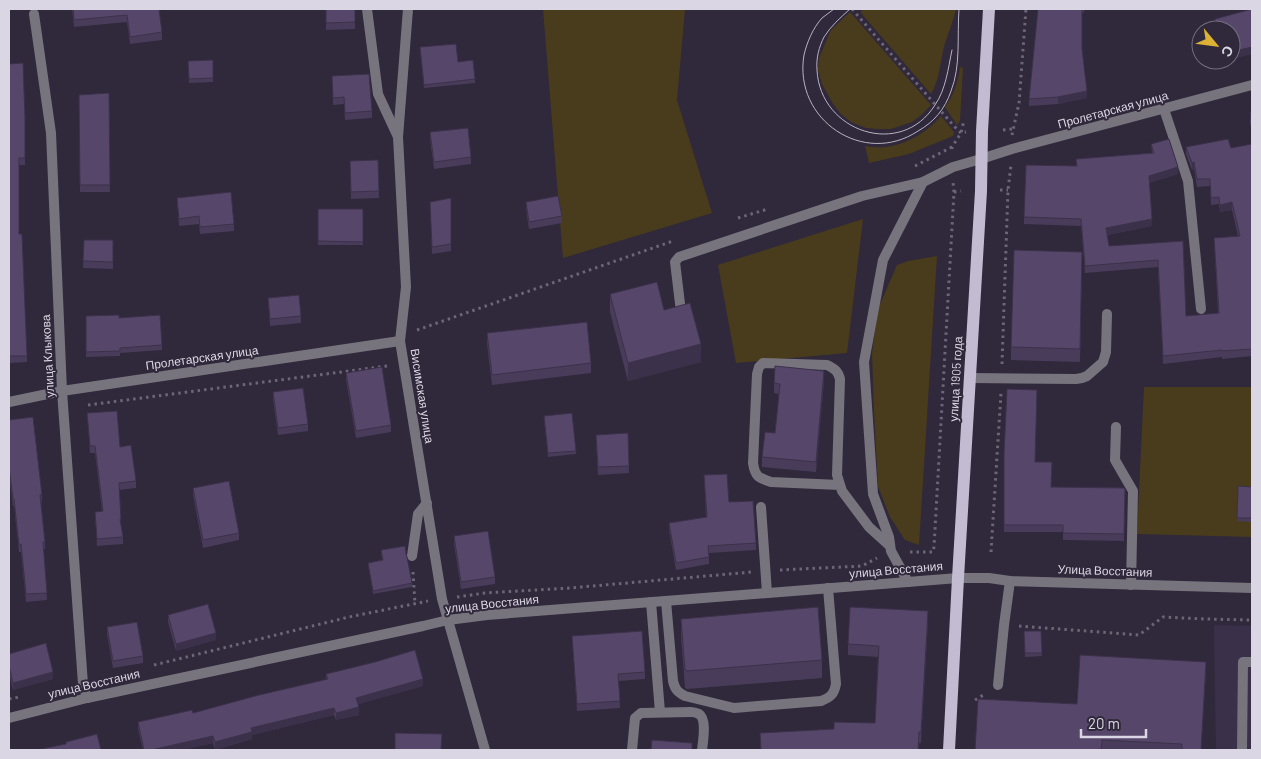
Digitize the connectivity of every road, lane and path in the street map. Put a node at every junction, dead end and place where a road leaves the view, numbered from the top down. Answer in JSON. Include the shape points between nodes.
{"nodes":[{"id":1,"x":367,"y":9,"type":"edge"},
{"id":2,"x":408,"y":9,"type":"edge"},
{"id":3,"x":854,"y":9,"type":"edge"},
{"id":4,"x":989,"y":9,"type":"edge"},
{"id":5,"x":1026,"y":9,"type":"edge"},
{"id":6,"x":33,"y":11,"type":"edge"},
{"id":7,"x":1252,"y":85,"type":"edge"},
{"id":8,"x":1164,"y":109,"type":"junction"},
{"id":9,"x":1003,"y":130,"type":"dead end"},
{"id":10,"x":962,"y":132,"type":"dead end"},
{"id":11,"x":398,"y":137,"type":"junction"},
{"id":12,"x":952,"y":147,"type":"dead end"},
{"id":13,"x":981,"y":159,"type":"junction"},
{"id":14,"x":1011,"y":165,"type":"dead end"},
{"id":15,"x":908,"y":169,"type":"dead end"},
{"id":16,"x":953,"y":179,"type":"dead end"},
{"id":17,"x":923,"y":182,"type":"junction"},
{"id":18,"x":1000,"y":190,"type":"dead end"},
{"id":19,"x":961,"y":191,"type":"dead end"},
{"id":20,"x":954,"y":192,"type":"junction"},
{"id":21,"x":760,"y":211,"type":"dead end"},
{"id":22,"x":733,"y":220,"type":"dead end"},
{"id":23,"x":677,"y":240,"type":"dead end"},
{"id":24,"x":1201,"y":309,"type":"dead end"},
{"id":25,"x":681,"y":312,"type":"edge"},
{"id":26,"x":1107,"y":314,"type":"dead end"},
{"id":27,"x":416,"y":330,"type":"dead end"},
{"id":28,"x":400,"y":341,"type":"junction"},
{"id":29,"x":970,"y":378,"type":"junction"},
{"id":30,"x":62,"y":391,"type":"junction"},
{"id":31,"x":9,"y":402,"type":"edge"},
{"id":32,"x":64,"y":408,"type":"junction"},
{"id":33,"x":1116,"y":427,"type":"dead end"},
{"id":34,"x":840,"y":485,"type":"junction"},
{"id":35,"x":427,"y":503,"type":"junction"},
{"id":36,"x":761,"y":507,"type":"dead end"},
{"id":37,"x":891,"y":549,"type":"junction"},
{"id":38,"x":412,"y":556,"type":"joint"},
{"id":39,"x":766,"y":571,"type":"junction"},
{"id":40,"x":958,"y":578,"type":"junction"},
{"id":41,"x":1010,"y":581,"type":"junction"},
{"id":42,"x":908,"y":582,"type":"junction"},
{"id":43,"x":1131,"y":585,"type":"junction"},
{"id":44,"x":828,"y":588,"type":"junction"},
{"id":45,"x":1252,"y":588,"type":"edge"},
{"id":46,"x":767,"y":593,"type":"junction"},
{"id":47,"x":442,"y":598,"type":"junction"},
{"id":48,"x":666,"y":601,"type":"junction"},
{"id":49,"x":651,"y":602,"type":"junction"},
{"id":50,"x":448,"y":620,"type":"junction"},
{"id":51,"x":1252,"y":620,"type":"edge"},
{"id":52,"x":1004,"y":625,"type":"junction"},
{"id":53,"x":1252,"y":662,"type":"edge"},
{"id":54,"x":152,"y":666,"type":"dead end"},
{"id":55,"x":998,"y":685,"type":"dead end"},
{"id":56,"x":27,"y":695,"type":"dead end"},
{"id":57,"x":87,"y":698,"type":"junction"},
{"id":58,"x":9,"y":699,"type":"edge"},
{"id":59,"x":660,"y":712,"type":"junction"},
{"id":60,"x":9,"y":718,"type":"edge"},
{"id":61,"x":485,"y":750,"type":"edge"},
{"id":62,"x":632,"y":750,"type":"edge"},
{"id":63,"x":702,"y":750,"type":"edge"},
{"id":64,"x":949,"y":750,"type":"edge"},
{"id":65,"x":1242,"y":750,"type":"edge"}],
"edges":[{"from":1,"to":11,"type":"street","via":[[378,94]]},
{"from":2,"to":11,"type":"street","name":"Висимская улица"},
{"from":3,"to":10,"type":"path"},
{"from":4,"to":13,"type":"main road","name":"улица 1905 года"},
{"from":5,"to":9,"type":"path","via":[[1018,103],[1013,129]]},
{"from":6,"to":30,"type":"street","name":"улица Клыкова","via":[[51,133]]},
{"from":7,"to":8,"type":"street","name":"Пролетарская улица"},
{"from":8,"to":13,"type":"street","name":"Пролетарская улица"},
{"from":8,"to":24,"type":"street","via":[[1188,181]]},
{"from":11,"to":28,"type":"street","name":"Висимская улица","via":[[406,287]]},
{"from":12,"to":15,"type":"path"},
{"from":13,"to":17,"type":"street","name":"Пролетарская улица","via":[[953,167]]},
{"from":13,"to":29,"type":"main road","name":"улица 1905 года"},
{"from":14,"to":18,"type":"path","via":[[1008,190]]},
{"from":16,"to":20,"type":"path"},
{"from":17,"to":25,"type":"street","name":"Пролетарская улица","via":[[862,196],[679,257],[675,262]]},
{"from":17,"to":37,"type":"street","via":[[883,260],[864,362],[873,494]]},
{"from":19,"to":20,"type":"path"},
{"from":20,"to":37,"type":"path","via":[[934,547],[933,552]]},
{"from":21,"to":22,"type":"path"},
{"from":23,"to":27,"type":"path"},
{"from":26,"to":29,"type":"street","via":[[1105,357],[1099,366],[1082,378]]},
{"from":28,"to":30,"type":"street","name":"Пролетарская улица"},
{"from":28,"to":32,"type":"path","via":[[387,366]]},
{"from":28,"to":35,"type":"street","name":"Висимская улица"},
{"from":29,"to":40,"type":"main road","name":"улица 1905 года"},
{"from":30,"to":31,"type":"street","name":"Пролетарская улица"},
{"from":30,"to":32,"type":"street","name":"улица Клыкова"},
{"from":32,"to":57,"type":"street","name":"улица Клыкова"},
{"from":33,"to":43,"type":"street","via":[[1115,460],[1133,491]]},
{"from":34,"to":34,"type":"street","via":[[837,475],[839,372],[827,365],[763,363],[757,374],[754,472],[771,482]]},
{"from":34,"to":37,"type":"street","via":[[869,527]]},
{"from":35,"to":38,"type":"street","via":[[418,514]]},
{"from":35,"to":47,"type":"street","name":"Висимская улица"},
{"from":36,"to":39,"type":"street"},
{"from":37,"to":39,"type":"path","via":[[862,566]]},
{"from":37,"to":42,"type":"street"},
{"from":38,"to":54,"type":"path","via":[[415,604]]},
{"from":39,"to":46,"type":"street"},
{"from":39,"to":47,"type":"path"},
{"from":40,"to":41,"type":"street","name":"Улица Восстания"},
{"from":40,"to":42,"type":"street","name":"улица Восстания"},
{"from":40,"to":64,"type":"main road","name":"улица 1905 года"},
{"from":41,"to":43,"type":"street","name":"Улица Восстания"},
{"from":41,"to":52,"type":"street"},
{"from":42,"to":44,"type":"street","name":"улица Восстания"},
{"from":43,"to":45,"type":"street","name":"Улица Восстания"},
{"from":44,"to":46,"type":"street","name":"улица Восстания"},
{"from":44,"to":48,"type":"street","via":[[835,692],[822,701],[744,708],[686,696],[674,688]]},
{"from":46,"to":48,"type":"street","name":"улица Восстания"},
{"from":47,"to":50,"type":"street","name":"Висимская улица"},
{"from":48,"to":49,"type":"street","name":"улица Восстания"},
{"from":49,"to":50,"type":"street","name":"улица Восстания"},
{"from":49,"to":59,"type":"street"},
{"from":50,"to":57,"type":"street","name":"улица Восстания"},
{"from":50,"to":61,"type":"street","name":"Висимская улица"},
{"from":51,"to":52,"type":"path","via":[[1163,617],[1139,635]]},
{"from":52,"to":55,"type":"street"},
{"from":53,"to":65,"type":"street","via":[[1243,662]]},
{"from":56,"to":58,"type":"path"},
{"from":57,"to":60,"type":"street","name":"улица Восстания"},
{"from":59,"to":62,"type":"street","via":[[641,713],[635,718]]},
{"from":59,"to":63,"type":"street","via":[[698,713],[704,724]]}]}
